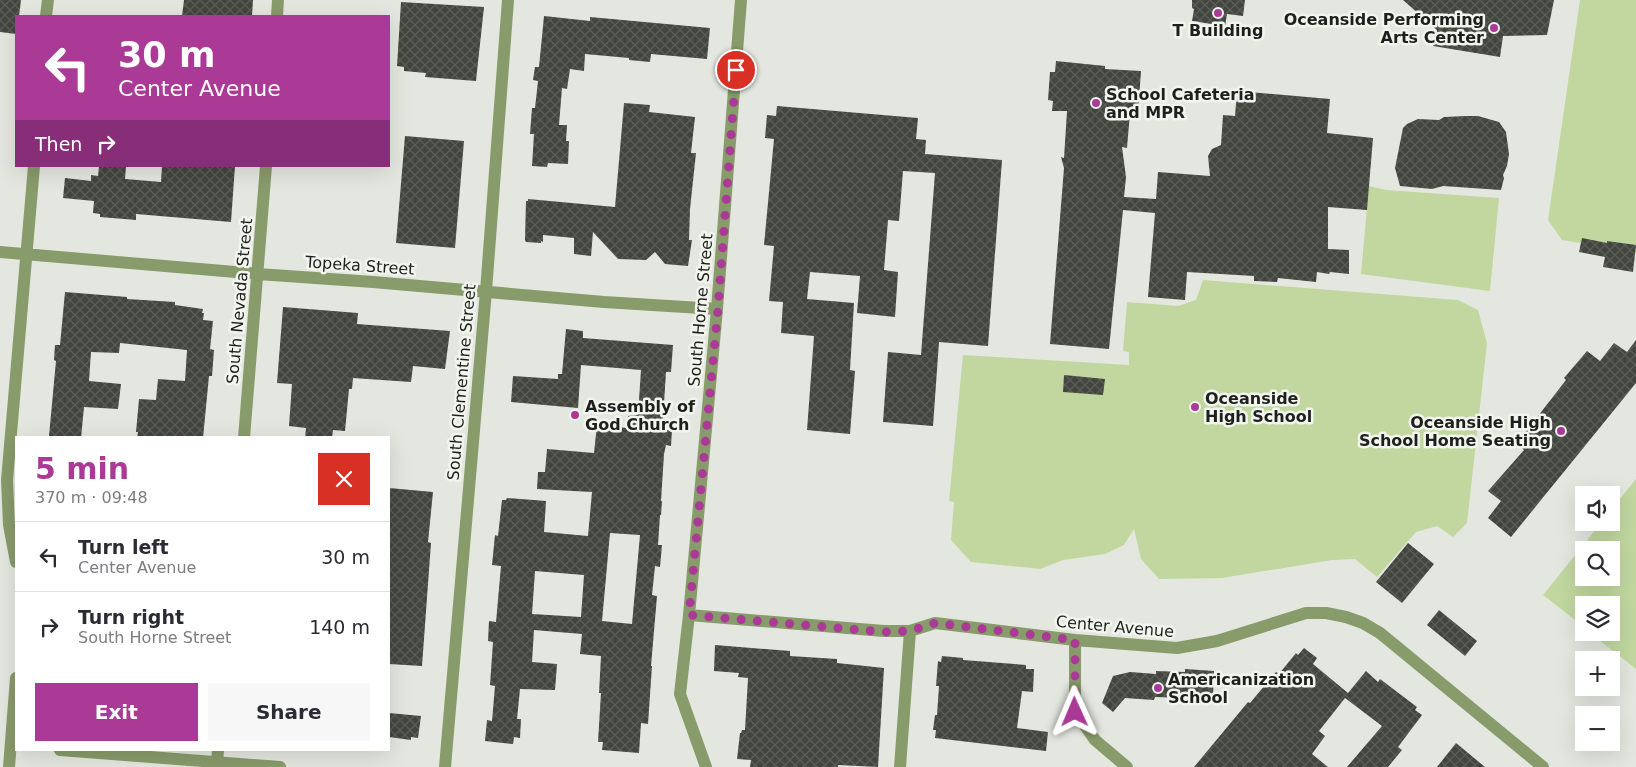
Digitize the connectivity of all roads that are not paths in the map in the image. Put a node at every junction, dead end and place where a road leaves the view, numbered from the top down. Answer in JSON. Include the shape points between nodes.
{"nodes":[{"id":1,"x":48,"y":0,"type":"edge"},
{"id":2,"x":278,"y":0,"type":"edge"},
{"id":3,"x":508,"y":0,"type":"edge"},
{"id":4,"x":741,"y":0,"type":"edge"},
{"id":5,"x":46,"y":15,"type":"edge"},
{"id":6,"x":277,"y":15,"type":"edge"},
{"id":7,"x":34,"y":167,"type":"edge"},
{"id":8,"x":266,"y":167,"type":"edge"},
{"id":9,"x":0,"y":252,"type":"edge"},
{"id":10,"x":27,"y":254,"type":"junction"},
{"id":11,"x":258,"y":274,"type":"junction"},
{"id":12,"x":486,"y":291,"type":"junction"},
{"id":13,"x":718,"y":309,"type":"junction"},
{"id":14,"x":244,"y":436,"type":"edge"},
{"id":15,"x":15,"y":557,"type":"edge"},
{"id":16,"x":689,"y":615,"type":"junction"},
{"id":17,"x":910,"y":631,"type":"junction"},
{"id":18,"x":1075,"y":640,"type":"junction"},
{"id":19,"x":15,"y":688,"type":"edge"},
{"id":20,"x":9,"y":746,"type":"edge"},
{"id":21,"x":72,"y":751,"type":"edge"},
{"id":22,"x":218,"y":751,"type":"edge"},
{"id":23,"x":217,"y":763,"type":"junction"},
{"id":24,"x":258,"y":766,"type":"edge"},
{"id":25,"x":9,"y":767,"type":"edge"},
{"id":26,"x":280,"y":767,"type":"edge"},
{"id":27,"x":445,"y":767,"type":"edge"},
{"id":28,"x":706,"y":767,"type":"edge"},
{"id":29,"x":900,"y":767,"type":"edge"},
{"id":30,"x":1128,"y":767,"type":"edge"},
{"id":31,"x":1543,"y":767,"type":"edge"}],
"edges":[{"from":1,"to":5,"type":"street"},
{"from":2,"to":6,"type":"street"},
{"from":3,"to":12,"type":"street","name":"South Clementine Street"},
{"from":4,"to":13,"type":"street","name":"South Horne Street"},
{"from":7,"to":10,"type":"street"},
{"from":8,"to":11,"type":"street","name":"South Nevada Street"},
{"from":9,"to":10,"type":"street","name":"Topeka Street"},
{"from":10,"to":11,"type":"street","name":"Topeka Street"},
{"from":10,"to":15,"type":"street","via":[[7,480],[9,525]]},
{"from":11,"to":12,"type":"street","name":"Topeka Street"},
{"from":11,"to":14,"type":"street","name":"South Nevada Street"},
{"from":12,"to":13,"type":"street","name":"Topeka Street"},
{"from":12,"to":27,"type":"street","name":"South Clementine Street"},
{"from":13,"to":16,"type":"street","name":"South Horne Street"},
{"from":16,"to":17,"type":"street","name":"Center Avenue","via":[[884,632]]},
{"from":16,"to":28,"type":"street","name":"South Horne Street","via":[[680,694]]},
{"from":17,"to":18,"type":"street","name":"Center Avenue","via":[[935,623]]},
{"from":17,"to":29,"type":"street"},
{"from":18,"to":30,"type":"street","via":[[1075,712],[1095,740]]},
{"from":18,"to":31,"type":"street","name":"Center Avenue","via":[[1177,648],[1218,641],[1306,613],[1346,616],[1395,644]]},
{"from":19,"to":20,"type":"street"},
{"from":20,"to":25,"type":"street"},
{"from":21,"to":23,"type":"street"},
{"from":22,"to":23,"type":"street"},
{"from":23,"to":24,"type":"street"},
{"from":24,"to":26,"type":"street"}]}
